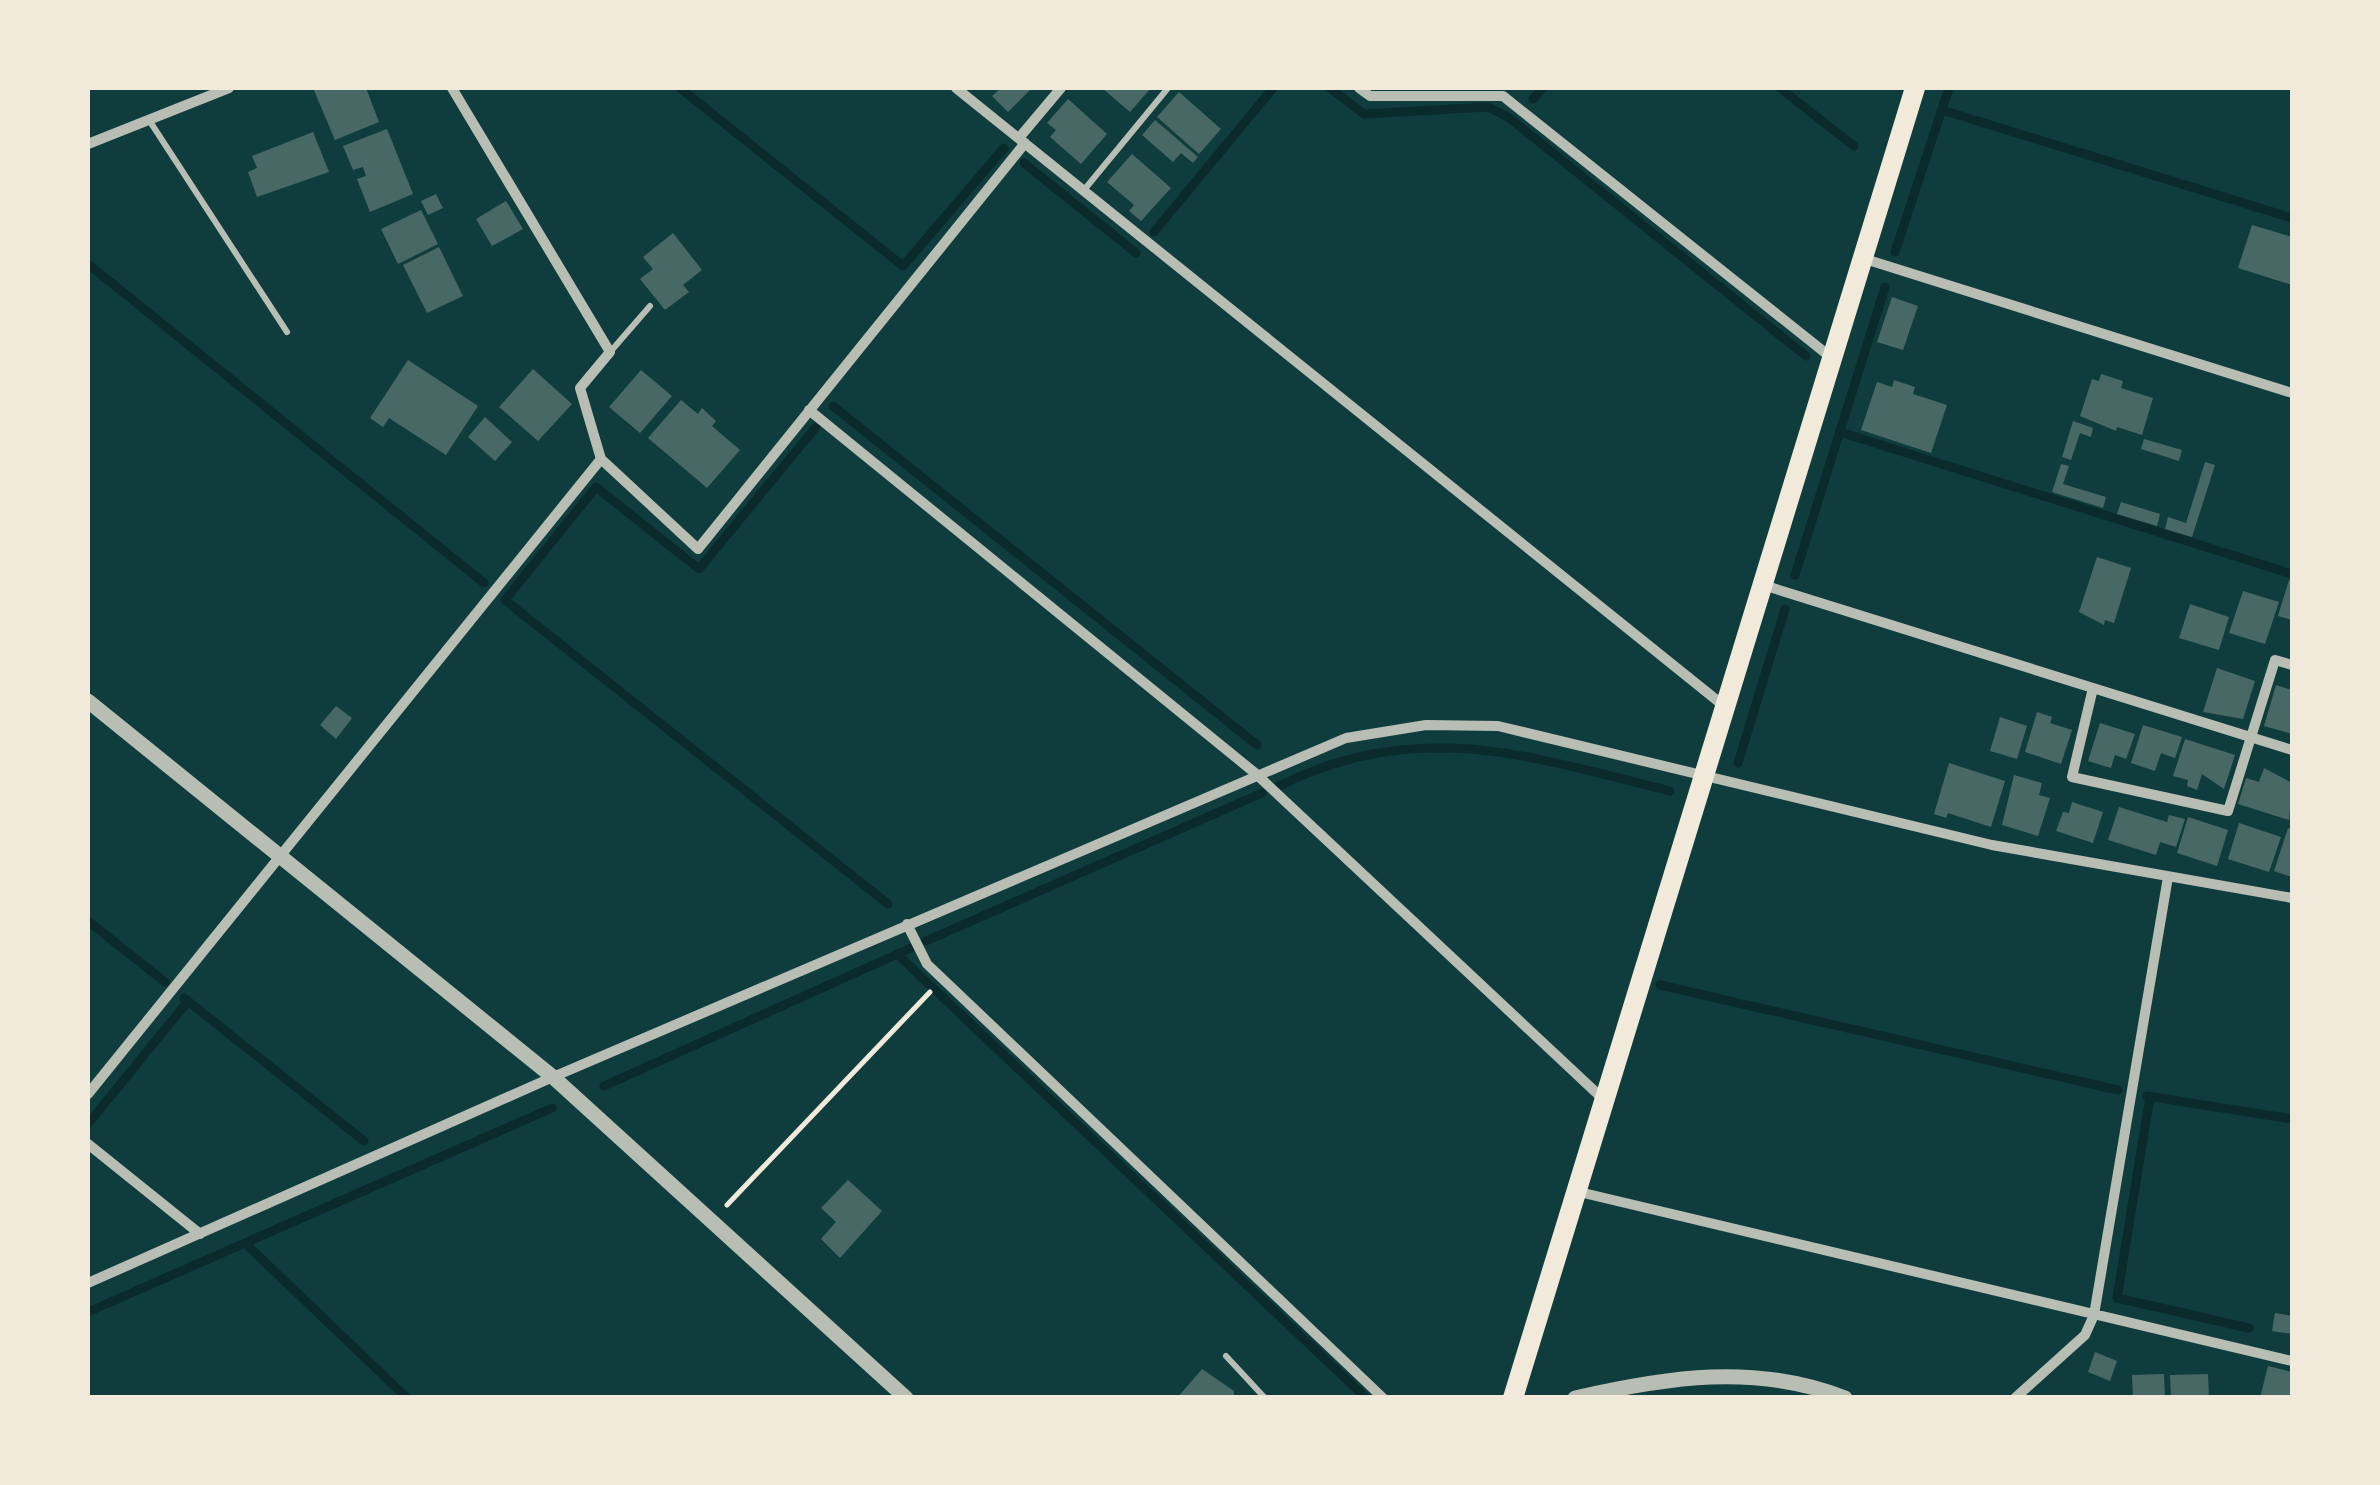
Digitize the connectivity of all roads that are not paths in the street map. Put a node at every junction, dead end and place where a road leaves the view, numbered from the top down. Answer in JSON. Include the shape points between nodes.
{"nodes":[{"id":1,"x":229,"y":88,"type":"edge"},
{"id":2,"x":452,"y":88,"type":"edge"},
{"id":3,"x":956,"y":88,"type":"edge"},
{"id":4,"x":1060,"y":88,"type":"edge"},
{"id":5,"x":1168,"y":88,"type":"edge"},
{"id":6,"x":1359,"y":88,"type":"edge"},
{"id":7,"x":1915,"y":88,"type":"edge"},
{"id":8,"x":150,"y":120,"type":"junction"},
{"id":9,"x":1022,"y":141,"type":"junction"},
{"id":10,"x":88,"y":144,"type":"edge"},
{"id":11,"x":1084,"y":190,"type":"junction"},
{"id":12,"x":1864,"y":260,"type":"junction"},
{"id":13,"x":650,"y":306,"type":"dead end"},
{"id":14,"x":287,"y":332,"type":"dead end"},
{"id":15,"x":610,"y":352,"type":"junction"},
{"id":16,"x":1833,"y":360,"type":"junction"},
{"id":17,"x":2292,"y":393,"type":"edge"},
{"id":18,"x":809,"y":410,"type":"junction"},
{"id":19,"x":600,"y":459,"type":"junction"},
{"id":20,"x":1762,"y":584,"type":"junction"},
{"id":21,"x":2292,"y":665,"type":"edge"},
{"id":22,"x":2093,"y":688,"type":"junction"},
{"id":23,"x":88,"y":700,"type":"edge"},
{"id":24,"x":1724,"y":706,"type":"junction"},
{"id":25,"x":2248,"y":736,"type":"junction"},
{"id":26,"x":2292,"y":750,"type":"edge"},
{"id":27,"x":1255,"y":773,"type":"junction"},
{"id":28,"x":1703,"y":774,"type":"junction"},
{"id":29,"x":282,"y":856,"type":"junction"},
{"id":30,"x":2168,"y":878,"type":"junction"},
{"id":31,"x":2292,"y":898,"type":"edge"},
{"id":32,"x":907,"y":924,"type":"junction"},
{"id":33,"x":553,"y":1077,"type":"junction"},
{"id":34,"x":88,"y":1094,"type":"edge"},
{"id":35,"x":1603,"y":1099,"type":"junction"},
{"id":36,"x":88,"y":1144,"type":"edge"},
{"id":37,"x":1574,"y":1191,"type":"junction"},
{"id":38,"x":200,"y":1234,"type":"junction"},
{"id":39,"x":88,"y":1283,"type":"edge"},
{"id":40,"x":2094,"y":1314,"type":"junction"},
{"id":41,"x":1226,"y":1356,"type":"dead end"},
{"id":42,"x":2292,"y":1361,"type":"edge"},
{"id":43,"x":906,"y":1398,"type":"edge"},
{"id":44,"x":1266,"y":1398,"type":"edge"},
{"id":45,"x":1383,"y":1398,"type":"edge"},
{"id":46,"x":1513,"y":1398,"type":"edge"},
{"id":47,"x":1575,"y":1398,"type":"edge"},
{"id":48,"x":1846,"y":1398,"type":"edge"},
{"id":49,"x":2016,"y":1398,"type":"edge"}],
"edges":[{"from":1,"to":8,"type":"street"},
{"from":2,"to":15,"type":"street"},
{"from":3,"to":9,"type":"street"},
{"from":4,"to":9,"type":"street"},
{"from":5,"to":11,"type":"lane"},
{"from":6,"to":16,"type":"street","via":[[1370,96],[1503,96]]},
{"from":7,"to":12,"type":"main road"},
{"from":8,"to":10,"type":"street"},
{"from":8,"to":14,"type":"lane"},
{"from":9,"to":11,"type":"street"},
{"from":9,"to":18,"type":"street"},
{"from":11,"to":24,"type":"street"},
{"from":12,"to":16,"type":"main road"},
{"from":12,"to":17,"type":"street"},
{"from":13,"to":15,"type":"lane"},
{"from":15,"to":19,"type":"street","via":[[580,388]]},
{"from":16,"to":20,"type":"main road"},
{"from":18,"to":19,"type":"street","via":[[698,549]]},
{"from":18,"to":27,"type":"street"},
{"from":19,"to":29,"type":"street"},
{"from":20,"to":22,"type":"street"},
{"from":20,"to":24,"type":"main road"},
{"from":21,"to":25,"type":"street","via":[[2275,660]]},
{"from":22,"to":25,"type":"street"},
{"from":22,"to":25,"type":"street","via":[[2072,777],[2228,811]]},
{"from":23,"to":29,"type":"street"},
{"from":24,"to":28,"type":"main road"},
{"from":25,"to":26,"type":"street"},
{"from":27,"to":28,"type":"street","via":[[1346,738],[1426,726],[1498,726]]},
{"from":27,"to":32,"type":"street"},
{"from":27,"to":35,"type":"street"},
{"from":28,"to":30,"type":"street","via":[[1992,845]]},
{"from":28,"to":35,"type":"main road"},
{"from":29,"to":33,"type":"street"},
{"from":29,"to":34,"type":"street"},
{"from":30,"to":31,"type":"street"},
{"from":30,"to":40,"type":"street"},
{"from":32,"to":33,"type":"street"},
{"from":32,"to":45,"type":"street","via":[[927,964]]},
{"from":33,"to":38,"type":"street"},
{"from":33,"to":43,"type":"street"},
{"from":35,"to":37,"type":"main road"},
{"from":36,"to":38,"type":"street"},
{"from":37,"to":40,"type":"street"},
{"from":37,"to":46,"type":"main road"},
{"from":38,"to":39,"type":"street"},
{"from":40,"to":42,"type":"street"},
{"from":40,"to":49,"type":"street","via":[[2084,1335]]},
{"from":41,"to":44,"type":"lane"},
{"from":47,"to":48,"type":"street","via":[[1728,1373],[1806,1382]]}]}
